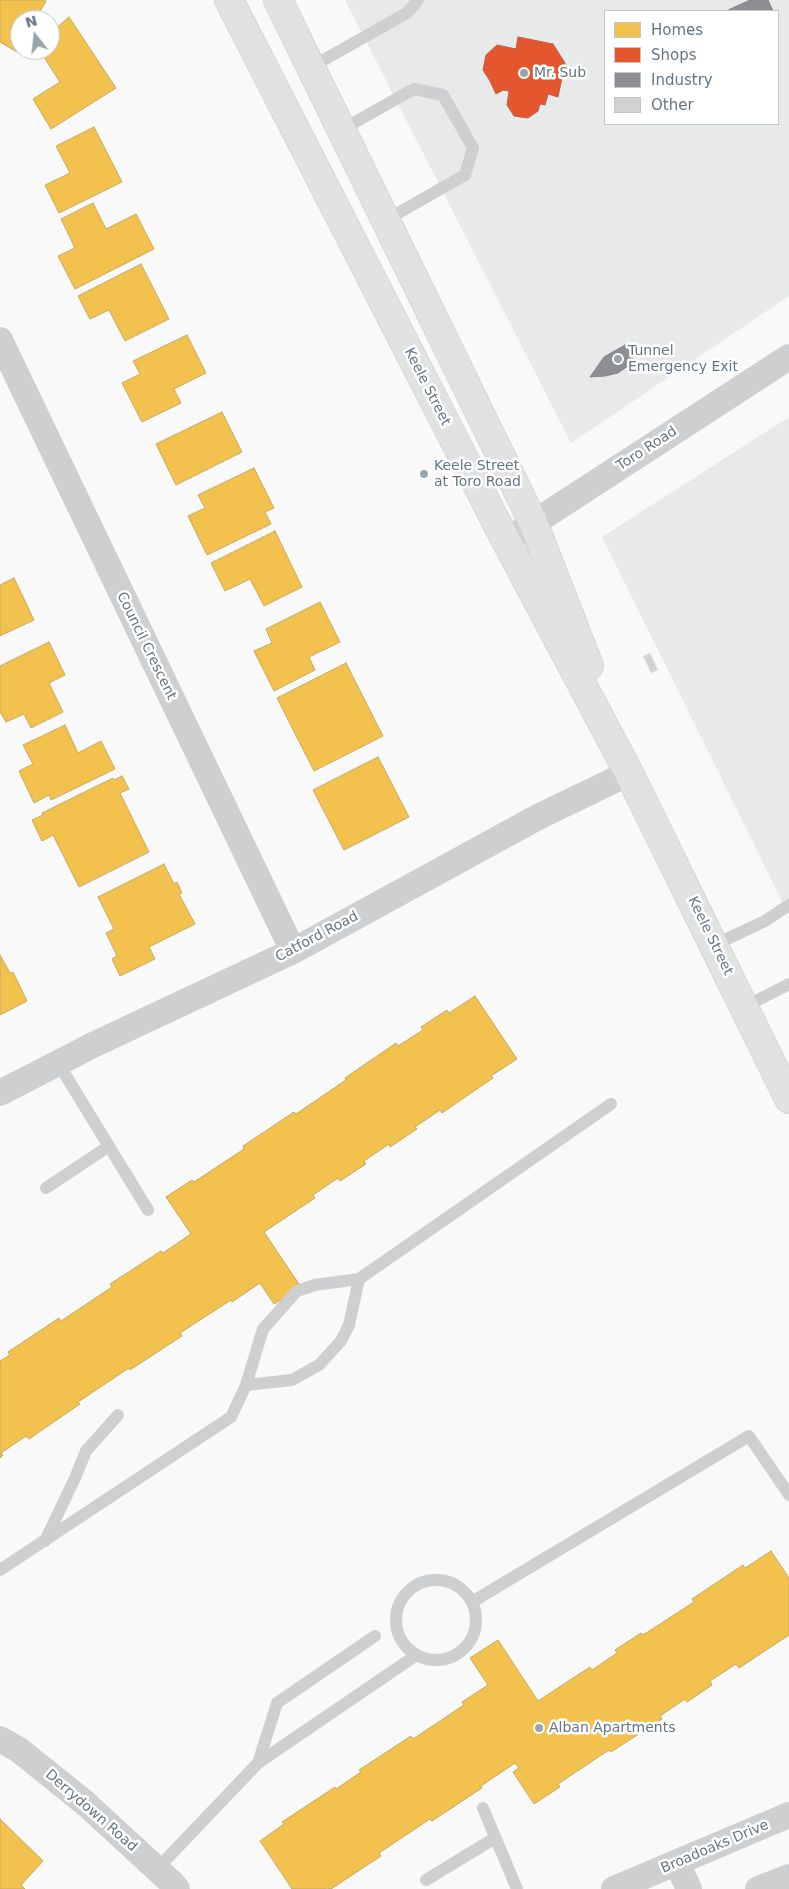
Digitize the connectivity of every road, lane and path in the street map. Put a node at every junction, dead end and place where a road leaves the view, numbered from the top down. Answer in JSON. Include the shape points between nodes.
{"nodes":[{"id":1,"x":229,"y":0,"type":"edge"},
{"id":2,"x":278,"y":0,"type":"edge"},
{"id":3,"x":418,"y":0,"type":"edge"},
{"id":4,"x":311,"y":67,"type":"junction"},
{"id":5,"x":342,"y":130,"type":"junction"},
{"id":6,"x":386,"y":220,"type":"junction"},
{"id":7,"x":0,"y":340,"type":"edge"},
{"id":8,"x":786,"y":365,"type":"edge"},
{"id":9,"x":534,"y":522,"type":"junction"},
{"id":10,"x":506,"y":541,"type":"junction"},
{"id":11,"x":629,"y":773,"type":"junction"},
{"id":12,"x":789,"y":905,"type":"edge"},
{"id":13,"x":714,"y":945,"type":"junction"},
{"id":14,"x":293,"y":950,"type":"junction"},
{"id":15,"x":789,"y":984,"type":"edge"},
{"id":16,"x":744,"y":1006,"type":"junction"},
{"id":17,"x":58,"y":1063,"type":"junction"},
{"id":18,"x":0,"y":1093,"type":"edge"},
{"id":19,"x":789,"y":1099,"type":"edge"},
{"id":20,"x":611,"y":1104,"type":"dead end"},
{"id":21,"x":109,"y":1146,"type":"junction"},
{"id":22,"x":46,"y":1188,"type":"dead end"},
{"id":23,"x":148,"y":1210,"type":"dead end"},
{"id":24,"x":359,"y":1279,"type":"junction"},
{"id":25,"x":246,"y":1385,"type":"junction"},
{"id":26,"x":118,"y":1415,"type":"dead end"},
{"id":27,"x":789,"y":1495,"type":"edge"},
{"id":28,"x":45,"y":1542,"type":"junction"},
{"id":29,"x":0,"y":1570,"type":"edge"},
{"id":30,"x":472,"y":1602,"type":"junction"},
{"id":31,"x":375,"y":1636,"type":"dead end"},
{"id":32,"x":415,"y":1656,"type":"junction"},
{"id":33,"x":0,"y":1739,"type":"edge"},
{"id":34,"x":258,"y":1763,"type":"junction"},
{"id":35,"x":483,"y":1808,"type":"dead end"},
{"id":36,"x":789,"y":1815,"type":"edge"},
{"id":37,"x":495,"y":1838,"type":"junction"},
{"id":38,"x":677,"y":1863,"type":"junction"},
{"id":39,"x":157,"y":1869,"type":"junction"},
{"id":40,"x":789,"y":1877,"type":"edge"},
{"id":41,"x":426,"y":1880,"type":"dead end"},
{"id":42,"x":176,"y":1889,"type":"edge"},
{"id":43,"x":517,"y":1889,"type":"edge"},
{"id":44,"x":614,"y":1889,"type":"edge"},
{"id":45,"x":689,"y":1889,"type":"edge"},
{"id":46,"x":758,"y":1889,"type":"edge"}],
"edges":[{"from":1,"to":10,"type":"main road","name":"Keele Street"},
{"from":2,"to":4,"type":"main road","name":"Keele Street"},
{"from":3,"to":4,"type":"lane","via":[[407,13]]},
{"from":4,"to":5,"type":"main road","name":"Keele Street"},
{"from":5,"to":6,"type":"main road","name":"Keele Street"},
{"from":5,"to":6,"type":"lane","via":[[414,89],[443,95],[473,148],[464,175]]},
{"from":6,"to":9,"type":"main road","name":"Keele Street"},
{"from":7,"to":14,"type":"street","name":"Council Crescent"},
{"from":8,"to":9,"type":"street","name":"Toro Road"},
{"from":9,"to":10,"type":"street","name":"Toro Road"},
{"from":9,"to":11,"type":"main road","name":"Keele Street"},
{"from":10,"to":11,"type":"main road","name":"Keele Street"},
{"from":11,"to":13,"type":"main road","name":"Keele Street"},
{"from":11,"to":14,"type":"street","name":"Catford Road","via":[[538,818]]},
{"from":12,"to":13,"type":"lane","via":[[765,921]]},
{"from":13,"to":16,"type":"main road","name":"Keele Street"},
{"from":14,"to":17,"type":"street","name":"Catford Road"},
{"from":15,"to":16,"type":"lane"},
{"from":16,"to":19,"type":"main road","name":"Keele Street"},
{"from":17,"to":18,"type":"street","name":"Catford Road"},
{"from":17,"to":21,"type":"lane"},
{"from":20,"to":24,"type":"lane"},
{"from":21,"to":22,"type":"lane"},
{"from":21,"to":23,"type":"lane"},
{"from":24,"to":25,"type":"lane","via":[[297,1291],[263,1329]]},
{"from":24,"to":25,"type":"lane","via":[[349,1325],[341,1341],[319,1365],[292,1380]]},
{"from":25,"to":28,"type":"lane","via":[[231,1417]]},
{"from":26,"to":28,"type":"lane","via":[[86,1450]]},
{"from":27,"to":30,"type":"lane","via":[[749,1436]]},
{"from":28,"to":29,"type":"lane"},
{"from":30,"to":32,"type":"lane","via":[[476,1628],[464,1650],[441,1661]]},
{"from":30,"to":32,"type":"lane","via":[[458,1586],[438,1580],[417,1585],[401,1599],[395,1620],[400,1640]]},
{"from":31,"to":34,"type":"lane","via":[[277,1703]]},
{"from":32,"to":34,"type":"lane"},
{"from":33,"to":39,"type":"street","name":"Derrydown Road","via":[[19,1750],[85,1804]]},
{"from":34,"to":39,"type":"lane"},
{"from":35,"to":37,"type":"lane"},
{"from":36,"to":38,"type":"street","name":"Broadoaks Drive"},
{"from":37,"to":41,"type":"lane"},
{"from":37,"to":43,"type":"lane"},
{"from":38,"to":44,"type":"street","name":"Broadoaks Drive"},
{"from":38,"to":45,"type":"street"},
{"from":39,"to":42,"type":"street","name":"Derrydown Road"},
{"from":40,"to":46,"type":"street"}]}
